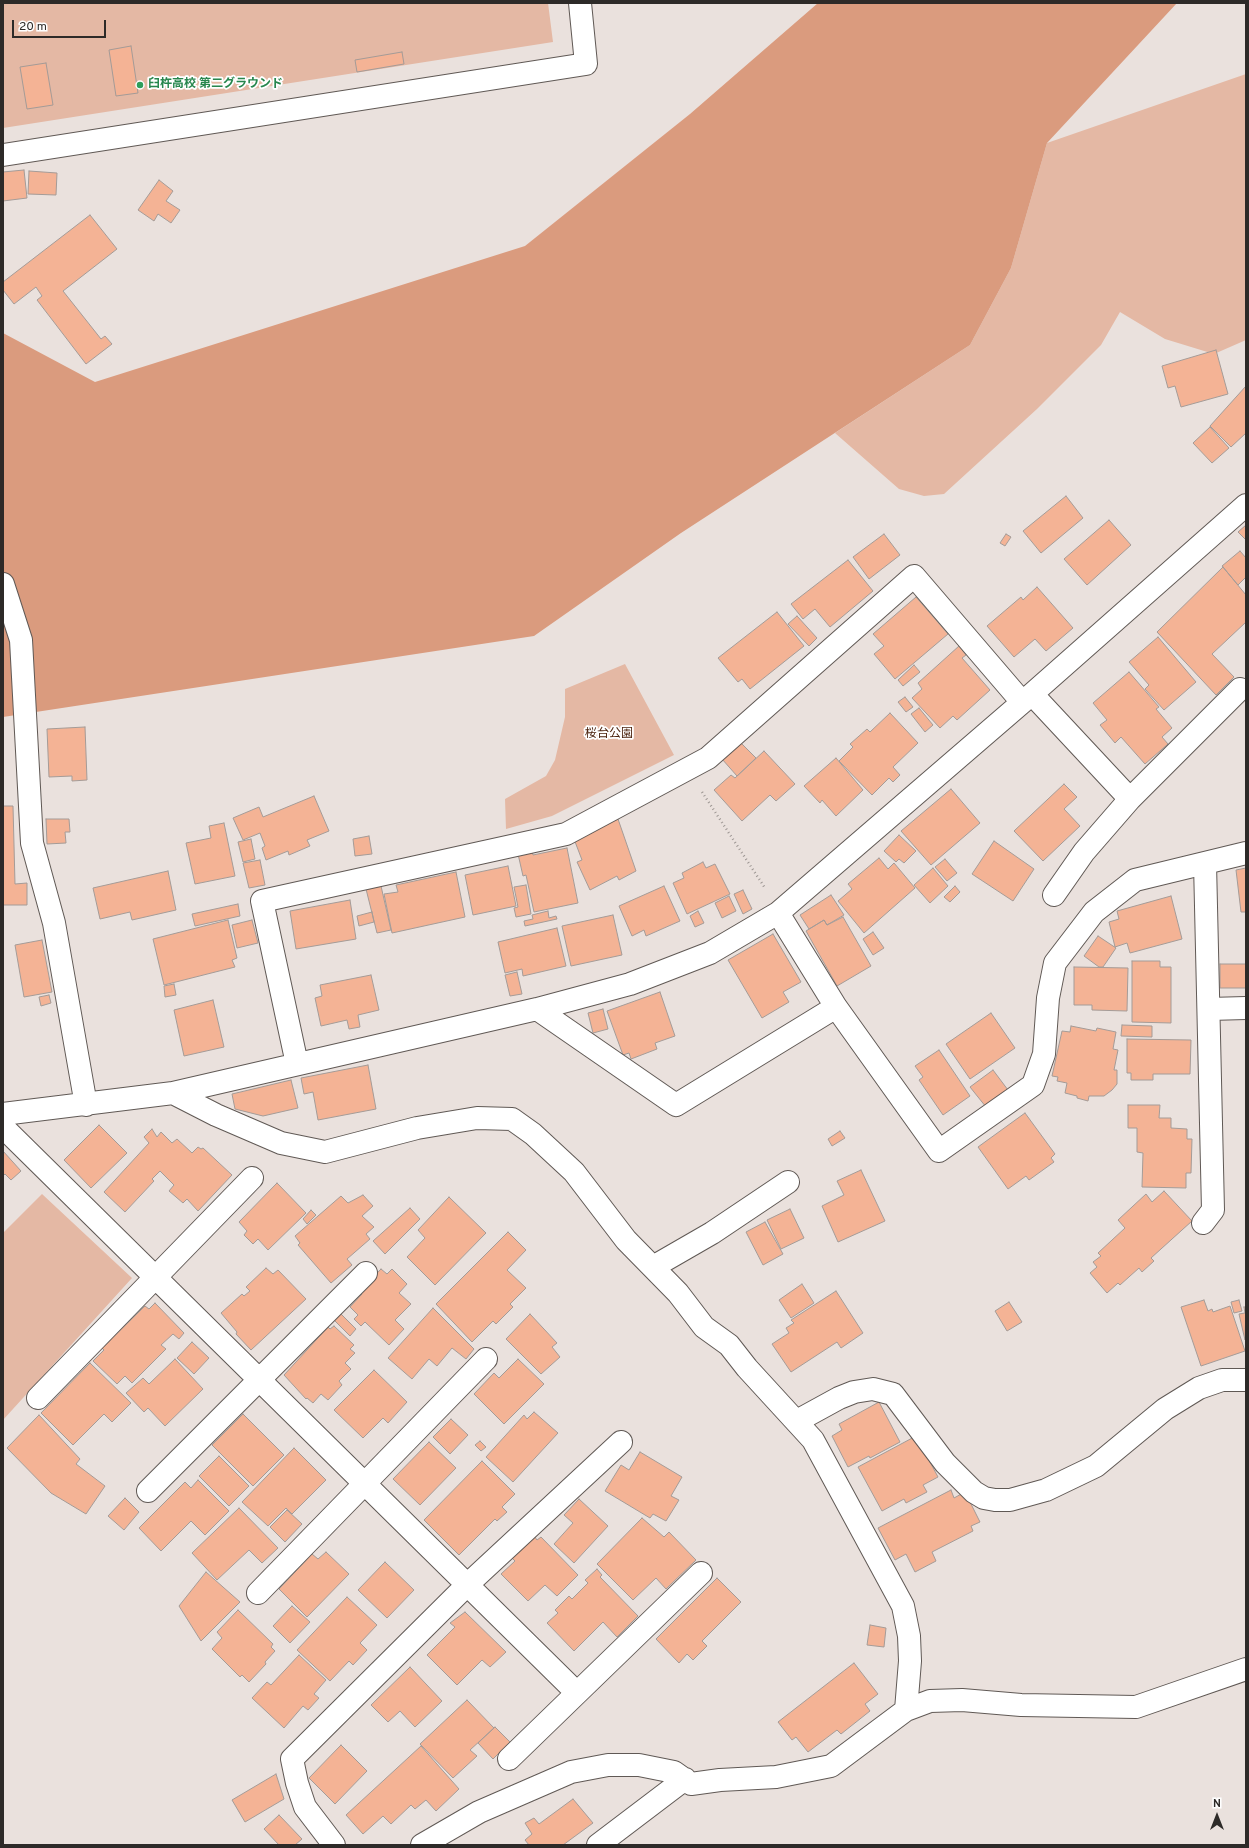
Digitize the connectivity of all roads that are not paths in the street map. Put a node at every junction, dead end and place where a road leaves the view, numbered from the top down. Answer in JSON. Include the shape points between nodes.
{"nodes":[{"id":1,"x":580,"y":3,"type":"edge"},
{"id":2,"x":3,"y":155,"type":"edge"},
{"id":3,"x":1246,"y":505,"type":"edge"},
{"id":4,"x":3,"y":584,"type":"edge"},
{"id":5,"x":1240,"y":689,"type":"dead end"},
{"id":6,"x":1027,"y":698,"type":"junction"},
{"id":7,"x":1130,"y":799,"type":"junction"},
{"id":8,"x":1246,"y":853,"type":"edge"},
{"id":9,"x":1205,"y":863,"type":"junction"},
{"id":10,"x":1054,"y":895,"type":"dead end"},
{"id":11,"x":779,"y":912,"type":"junction"},
{"id":12,"x":836,"y":1007,"type":"junction"},
{"id":13,"x":1246,"y":1008,"type":"edge"},
{"id":14,"x":537,"y":1009,"type":"junction"},
{"id":15,"x":1209,"y":1009,"type":"junction"},
{"id":16,"x":297,"y":1064,"type":"junction"},
{"id":17,"x":173,"y":1093,"type":"junction"},
{"id":18,"x":86,"y":1105,"type":"junction"},
{"id":19,"x":3,"y":1114,"type":"edge"},
{"id":20,"x":3,"y":1127,"type":"edge"},
{"id":21,"x":252,"y":1178,"type":"dead end"},
{"id":22,"x":788,"y":1182,"type":"dead end"},
{"id":23,"x":1203,"y":1223,"type":"dead end"},
{"id":24,"x":653,"y":1267,"type":"junction"},
{"id":25,"x":366,"y":1273,"type":"dead end"},
{"id":26,"x":155,"y":1277,"type":"junction"},
{"id":27,"x":486,"y":1359,"type":"dead end"},
{"id":28,"x":259,"y":1380,"type":"junction"},
{"id":29,"x":1246,"y":1380,"type":"edge"},
{"id":30,"x":38,"y":1398,"type":"dead end"},
{"id":31,"x":797,"y":1421,"type":"junction"},
{"id":32,"x":621,"y":1442,"type":"dead end"},
{"id":33,"x":365,"y":1484,"type":"junction"},
{"id":34,"x":148,"y":1491,"type":"dead end"},
{"id":35,"x":702,"y":1573,"type":"dead end"},
{"id":36,"x":467,"y":1585,"type":"junction"},
{"id":37,"x":258,"y":1593,"type":"dead end"},
{"id":38,"x":1246,"y":1670,"type":"edge"},
{"id":39,"x":576,"y":1692,"type":"junction"},
{"id":40,"x":906,"y":1710,"type":"junction"},
{"id":41,"x":509,"y":1758,"type":"dead end"},
{"id":42,"x":685,"y":1780,"type":"junction"},
{"id":43,"x":334,"y":1845,"type":"edge"},
{"id":44,"x":422,"y":1845,"type":"edge"},
{"id":45,"x":598,"y":1845,"type":"edge"}],
"edges":[{"from":1,"to":2,"type":"street","via":[[586,64]]},
{"from":3,"to":6,"type":"street"},
{"from":4,"to":18,"type":"street","via":[[21,640],[32,843],[54,923]]},
{"from":5,"to":7,"type":"street"},
{"from":6,"to":7,"type":"street"},
{"from":6,"to":11,"type":"street"},
{"from":6,"to":16,"type":"street","via":[[914,576],[708,758],[566,834],[262,901]]},
{"from":7,"to":10,"type":"street","via":[[1084,852]]},
{"from":8,"to":9,"type":"street"},
{"from":9,"to":12,"type":"street","via":[[1135,880],[1094,912],[1055,963],[1048,998],[1044,1054],[1033,1085],[939,1151]]},
{"from":9,"to":15,"type":"street"},
{"from":11,"to":12,"type":"street"},
{"from":11,"to":14,"type":"street","via":[[710,953],[630,984]]},
{"from":12,"to":14,"type":"street","via":[[676,1105]]},
{"from":13,"to":15,"type":"street"},
{"from":14,"to":16,"type":"street"},
{"from":15,"to":23,"type":"street","via":[[1213,1210]]},
{"from":16,"to":17,"type":"street"},
{"from":17,"to":18,"type":"street"},
{"from":17,"to":24,"type":"street","via":[[281,1144],[325,1152],[417,1128],[477,1118],[512,1119],[533,1134],[574,1172],[626,1240]]},
{"from":18,"to":19,"type":"street"},
{"from":20,"to":26,"type":"street"},
{"from":21,"to":26,"type":"street"},
{"from":22,"to":24,"type":"street","via":[[712,1233]]},
{"from":24,"to":31,"type":"street","via":[[678,1293],[704,1327],[729,1345]]},
{"from":25,"to":28,"type":"street"},
{"from":26,"to":28,"type":"street"},
{"from":26,"to":30,"type":"street"},
{"from":27,"to":33,"type":"street"},
{"from":28,"to":33,"type":"street"},
{"from":28,"to":34,"type":"street"},
{"from":29,"to":31,"type":"street","via":[[1222,1380],[1199,1388],[1165,1409],[1096,1466],[1046,1490],[1010,1500],[984,1498],[974,1492],[945,1463],[893,1394],[872,1389],[854,1392]]},
{"from":31,"to":40,"type":"street","via":[[813,1440],[902,1606],[909,1636],[910,1661]]},
{"from":32,"to":36,"type":"street"},
{"from":33,"to":36,"type":"street"},
{"from":33,"to":37,"type":"street"},
{"from":35,"to":39,"type":"street"},
{"from":36,"to":39,"type":"street"},
{"from":36,"to":43,"type":"street","via":[[292,1759],[305,1807]]},
{"from":38,"to":40,"type":"street","via":[[1136,1707],[1021,1705],[962,1700],[930,1701]]},
{"from":39,"to":41,"type":"street"},
{"from":40,"to":42,"type":"street","via":[[831,1766],[776,1777],[691,1784]]},
{"from":42,"to":44,"type":"street","via":[[674,1772],[639,1765],[608,1765],[571,1772],[479,1812]]},
{"from":42,"to":45,"type":"street"}]}
